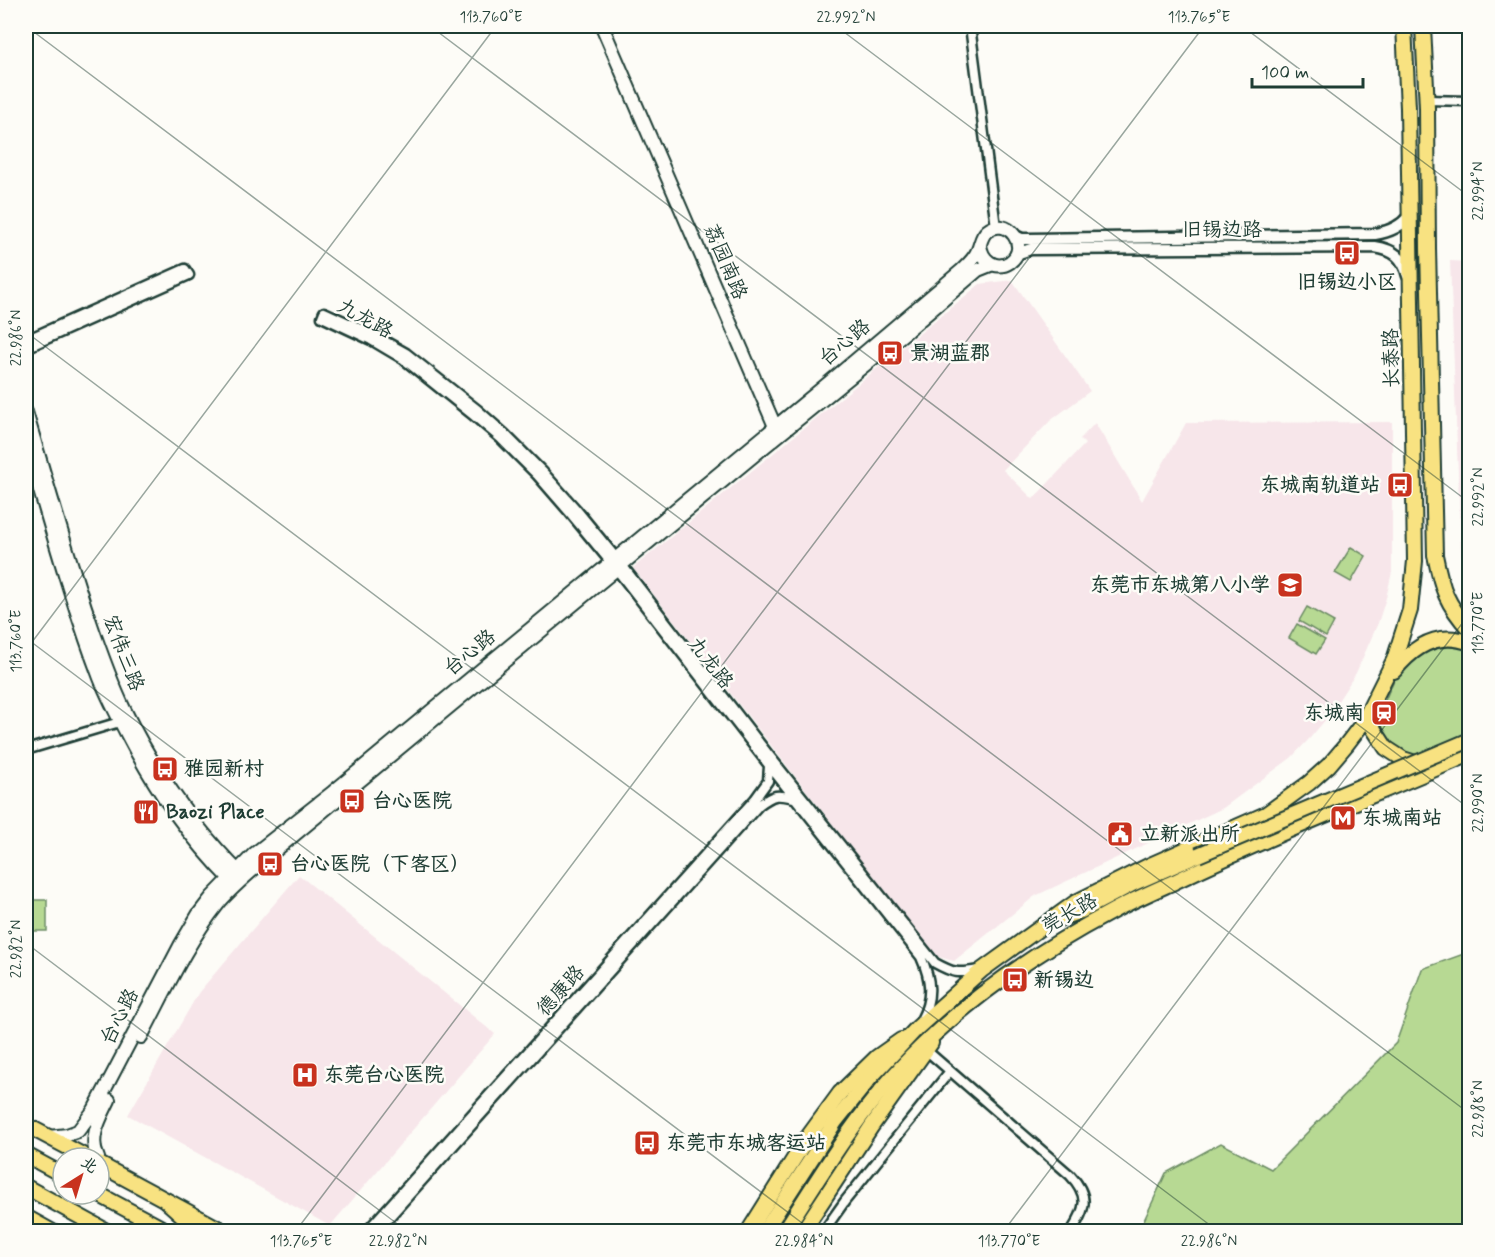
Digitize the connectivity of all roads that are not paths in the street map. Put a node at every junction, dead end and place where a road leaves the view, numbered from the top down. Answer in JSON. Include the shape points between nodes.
{"nodes":[{"id":1,"x":602,"y":26,"type":"edge"},
{"id":2,"x":610,"y":26,"type":"edge"},
{"id":3,"x":970,"y":26,"type":"edge"},
{"id":4,"x":1404,"y":26,"type":"edge"},
{"id":5,"x":1423,"y":26,"type":"edge"},
{"id":6,"x":1427,"y":100,"type":"junction"},
{"id":7,"x":1470,"y":100,"type":"edge"},
{"id":8,"x":639,"y":103,"type":"junction"},
{"id":9,"x":1409,"y":216,"type":"junction"},
{"id":10,"x":996,"y":227,"type":"junction"},
{"id":11,"x":1015,"y":236,"type":"junction"},
{"id":12,"x":980,"y":244,"type":"junction"},
{"id":13,"x":1016,"y":254,"type":"junction"},
{"id":14,"x":993,"y":264,"type":"junction"},
{"id":15,"x":1410,"y":281,"type":"junction"},
{"id":16,"x":26,"y":340,"type":"edge"},
{"id":17,"x":26,"y":348,"type":"edge"},
{"id":18,"x":26,"y":412,"type":"edge"},
{"id":19,"x":780,"y":428,"type":"junction"},
{"id":20,"x":26,"y":444,"type":"edge"},
{"id":21,"x":616,"y":564,"type":"junction"},
{"id":22,"x":1470,"y":630,"type":"edge"},
{"id":23,"x":1470,"y":643,"type":"edge"},
{"id":24,"x":1383,"y":684,"type":"junction"},
{"id":25,"x":1375,"y":701,"type":"junction"},
{"id":26,"x":125,"y":721,"type":"junction"},
{"id":27,"x":1470,"y":740,"type":"edge"},
{"id":28,"x":26,"y":750,"type":"edge"},
{"id":29,"x":1470,"y":754,"type":"edge"},
{"id":30,"x":1444,"y":765,"type":"junction"},
{"id":31,"x":769,"y":766,"type":"junction"},
{"id":32,"x":794,"y":798,"type":"junction"},
{"id":33,"x":237,"y":878,"type":"junction"},
{"id":34,"x":1043,"y":925,"type":"junction"},
{"id":35,"x":982,"y":970,"type":"junction"},
{"id":36,"x":917,"y":1028,"type":"junction"},
{"id":37,"x":941,"y":1029,"type":"junction"},
{"id":38,"x":926,"y":1050,"type":"junction"},
{"id":39,"x":950,"y":1071,"type":"junction"},
{"id":40,"x":26,"y":1125,"type":"edge"},
{"id":41,"x":49,"y":1137,"type":"junction"},
{"id":42,"x":66,"y":1146,"type":"edge"},
{"id":43,"x":94,"y":1146,"type":"edge"},
{"id":44,"x":26,"y":1155,"type":"edge"},
{"id":45,"x":111,"y":1168,"type":"edge"},
{"id":46,"x":51,"y":1169,"type":"edge"},
{"id":47,"x":26,"y":1187,"type":"edge"},
{"id":48,"x":165,"y":1200,"type":"junction"},
{"id":49,"x":111,"y":1201,"type":"edge"},
{"id":50,"x":26,"y":1217,"type":"edge"},
{"id":51,"x":53,"y":1232,"type":"edge"},
{"id":52,"x":108,"y":1232,"type":"edge"},
{"id":53,"x":169,"y":1232,"type":"edge"},
{"id":54,"x":201,"y":1232,"type":"edge"},
{"id":55,"x":225,"y":1232,"type":"edge"},
{"id":56,"x":366,"y":1232,"type":"edge"},
{"id":57,"x":376,"y":1232,"type":"edge"},
{"id":58,"x":748,"y":1232,"type":"edge"},
{"id":59,"x":764,"y":1232,"type":"edge"},
{"id":60,"x":784,"y":1232,"type":"edge"},
{"id":61,"x":802,"y":1232,"type":"edge"},
{"id":62,"x":823,"y":1232,"type":"edge"},
{"id":63,"x":1071,"y":1232,"type":"edge"}],
"edges":[{"from":1,"to":8,"type":"main road"},
{"from":2,"to":8,"type":"main road"},
{"from":3,"to":10,"type":"street"},
{"from":4,"to":9,"type":"main road","name":"长泰路"},
{"from":5,"to":6,"type":"main road","name":"长泰路"},
{"from":6,"to":7,"type":"street"},
{"from":6,"to":22,"type":"main road","name":"长泰路","via":[[1436,555],[1447,599]]},
{"from":8,"to":19,"type":"main road","name":"荔园南路"},
{"from":9,"to":11,"type":"street","name":"旧锡边路","via":[[1395,229],[1375,234],[1029,239]]},
{"from":9,"to":15,"type":"main road","name":"长泰路"},
{"from":10,"to":11,"type":"main road","via":[[1008,229]]},
{"from":10,"to":12,"type":"main road","via":[[985,233]]},
{"from":11,"to":13,"type":"main road"},
{"from":12,"to":14,"type":"main road","via":[[983,256]]},
{"from":12,"to":19,"type":"main road","name":"台心路","via":[[962,270]]},
{"from":13,"to":14,"type":"main road","via":[[1005,264]]},
{"from":13,"to":15,"type":"street","name":"旧锡边路","via":[[1031,249],[1375,247],[1402,259]]},
{"from":14,"to":19,"type":"main road","name":"台心路","via":[[978,270],[882,352]]},
{"from":15,"to":24,"type":"main road","name":"长泰路","via":[[1415,561],[1410,610]]},
{"from":16,"to":17,"type":"street","via":[[187,272]]},
{"from":18,"to":26,"type":"main road","name":"宏伟三路"},
{"from":19,"to":21,"type":"main road","name":"台心路"},
{"from":20,"to":26,"type":"main road","name":"宏伟三路","via":[[101,679]]},
{"from":21,"to":21,"type":"street","name":"九龙路","via":[[576,509],[504,432],[406,353],[324,312],[322,317],[403,359],[500,438]]},
{"from":21,"to":31,"type":"street","name":"九龙路"},
{"from":21,"to":33,"type":"main road","name":"台心路","via":[[254,854]]},
{"from":21,"to":35,"type":"street","name":"九龙路","via":[[935,963],[950,972]]},
{"from":23,"to":24,"type":"main road","via":[[1437,639],[1423,645]]},
{"from":24,"to":25,"type":"main road","name":"莞长路"},
{"from":25,"to":30,"type":"main road","via":[[1373,728],[1386,748],[1423,765]]},
{"from":25,"to":34,"type":"main road","name":"莞长路","via":[[1329,765],[1266,814],[1148,866],[1076,902]]},
{"from":26,"to":28,"type":"street"},
{"from":26,"to":33,"type":"main road","name":"宏伟三路"},
{"from":27,"to":34,"type":"main road","name":"莞长路","bridge":true},
{"from":29,"to":30,"type":"main road","name":"莞长路"},
{"from":30,"to":37,"type":"main road","name":"莞长路","via":[[1220,860],[1113,911],[1041,953]]},
{"from":31,"to":32,"type":"street","name":"九龙路"},
{"from":31,"to":56,"type":"street","name":"德康路","via":[[768,781],[755,799]]},
{"from":32,"to":36,"type":"street","name":"九龙路","via":[[921,957],[930,987]]},
{"from":32,"to":57,"type":"street","name":"德康路","via":[[771,796],[759,805]]},
{"from":33,"to":41,"type":"main road","name":"台心路","via":[[212,897],[198,915],[94,1110],[78,1131]]},
{"from":33,"to":43,"type":"main road","name":"台心路","via":[[187,950],[111,1095]]},
{"from":34,"to":35,"type":"main road","name":"莞长路"},
{"from":35,"to":36,"type":"main road","name":"莞长路"},
{"from":36,"to":58,"type":"main road","via":[[840,1093]]},
{"from":36,"to":59,"type":"main road","name":"莞长路","via":[[835,1122]]},
{"from":37,"to":38,"type":"main road"},
{"from":37,"to":60,"type":"main road","name":"莞长路","via":[[881,1090]]},
{"from":38,"to":39,"type":"street"},
{"from":38,"to":61,"type":"main road"},
{"from":39,"to":62,"type":"street"},
{"from":39,"to":63,"type":"street","via":[[1078,1183],[1084,1193],[1084,1207]]},
{"from":40,"to":41,"type":"main road"},
{"from":41,"to":42,"type":"main road"},
{"from":44,"to":46,"type":"main road"},
{"from":45,"to":48,"type":"main road"},
{"from":47,"to":52,"type":"main road"},
{"from":48,"to":54,"type":"main road"},
{"from":48,"to":55,"type":"main road"},
{"from":49,"to":53,"type":"main road"},
{"from":50,"to":51,"type":"main road"}]}
